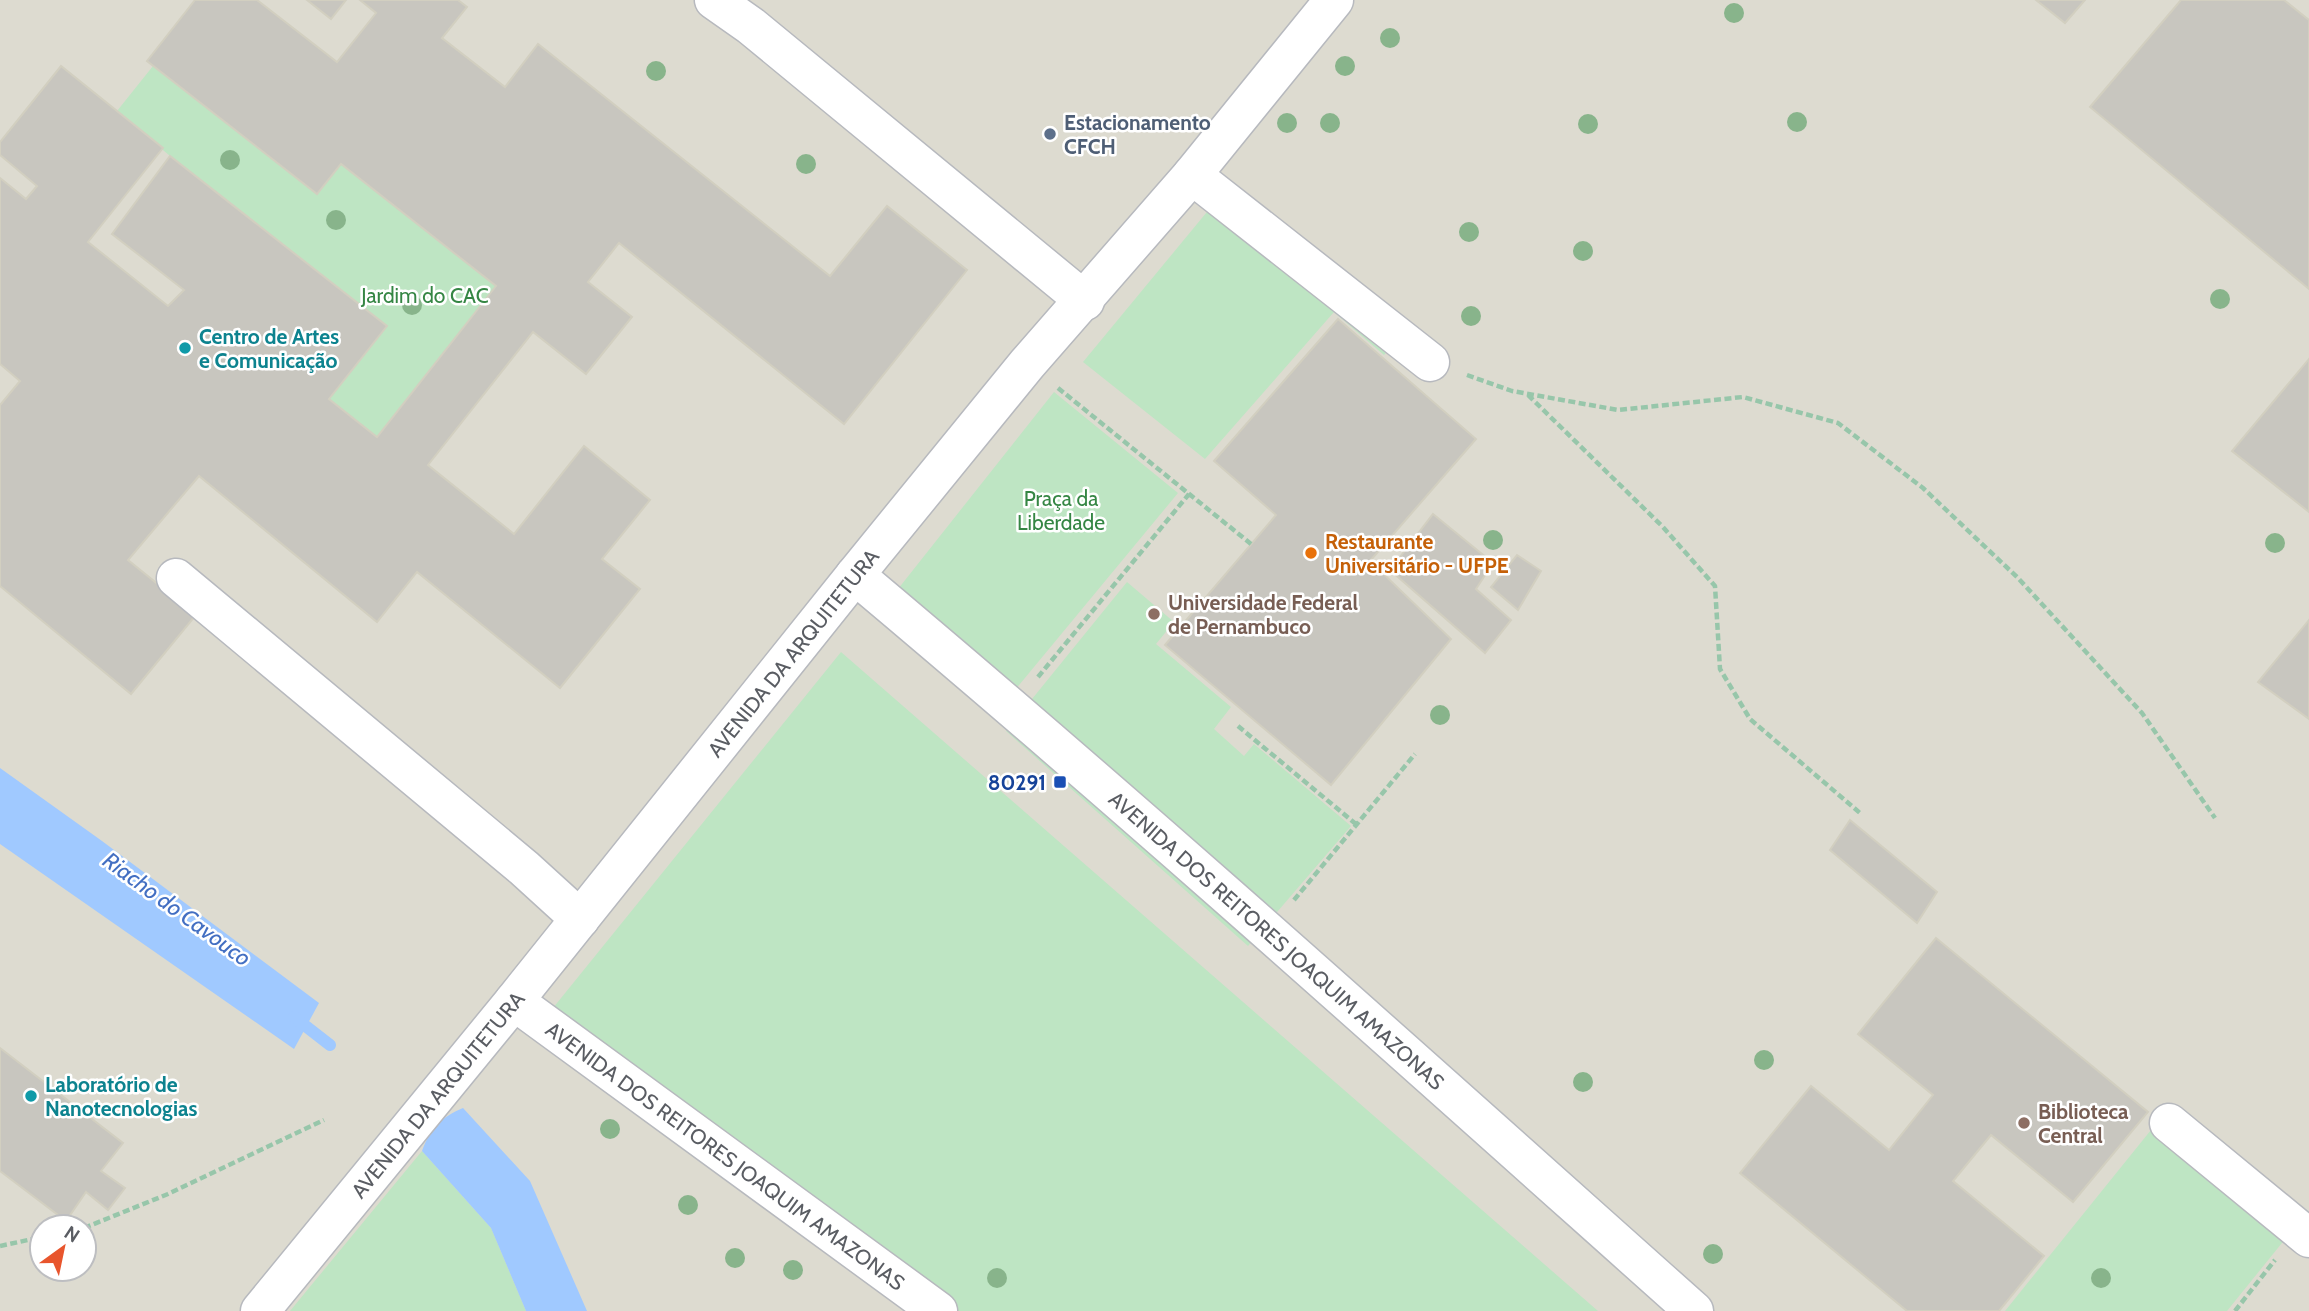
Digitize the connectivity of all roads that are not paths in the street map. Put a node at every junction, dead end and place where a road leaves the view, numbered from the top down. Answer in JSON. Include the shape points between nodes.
{"nodes":[{"id":1,"x":714,"y":0,"type":"edge"},
{"id":2,"x":1334,"y":0,"type":"edge"},
{"id":3,"x":1192,"y":175,"type":"junction"},
{"id":4,"x":1084,"y":301,"type":"junction"},
{"id":5,"x":1430,"y":362,"type":"road end"},
{"id":6,"x":855,"y":575,"type":"junction"},
{"id":7,"x":176,"y":578,"type":"dead end"},
{"id":8,"x":580,"y":919,"type":"junction"},
{"id":9,"x":514,"y":1001,"type":"junction"},
{"id":10,"x":2169,"y":1123,"type":"dead end"},
{"id":11,"x":2304,"y":1234,"type":"edge"},
{"id":12,"x":260,"y":1311,"type":"edge"},
{"id":13,"x":938,"y":1311,"type":"edge"},
{"id":14,"x":1694,"y":1311,"type":"edge"}],
"edges":[{"from":1,"to":4,"type":"street"},
{"from":2,"to":3,"type":"street","name":"AVENIDA DA ARQUITETURA"},
{"from":3,"to":4,"type":"street","name":"AVENIDA DA ARQUITETURA"},
{"from":3,"to":5,"type":"street"},
{"from":4,"to":6,"type":"street","name":"AVENIDA DA ARQUITETURA"},
{"from":6,"to":8,"type":"street","name":"AVENIDA DA ARQUITETURA"},
{"from":6,"to":14,"type":"street","name":"AVENIDA DOS REITORES JOAQUIM AMAZONAS","via":[[1268,930]]},
{"from":7,"to":8,"type":"street"},
{"from":8,"to":9,"type":"street","name":"AVENIDA DA ARQUITETURA"},
{"from":9,"to":12,"type":"street","name":"AVENIDA DA ARQUITETURA"},
{"from":9,"to":13,"type":"street","name":"AVENIDA DOS REITORES JOAQUIM AMAZONAS"},
{"from":10,"to":11,"type":"street"}]}
